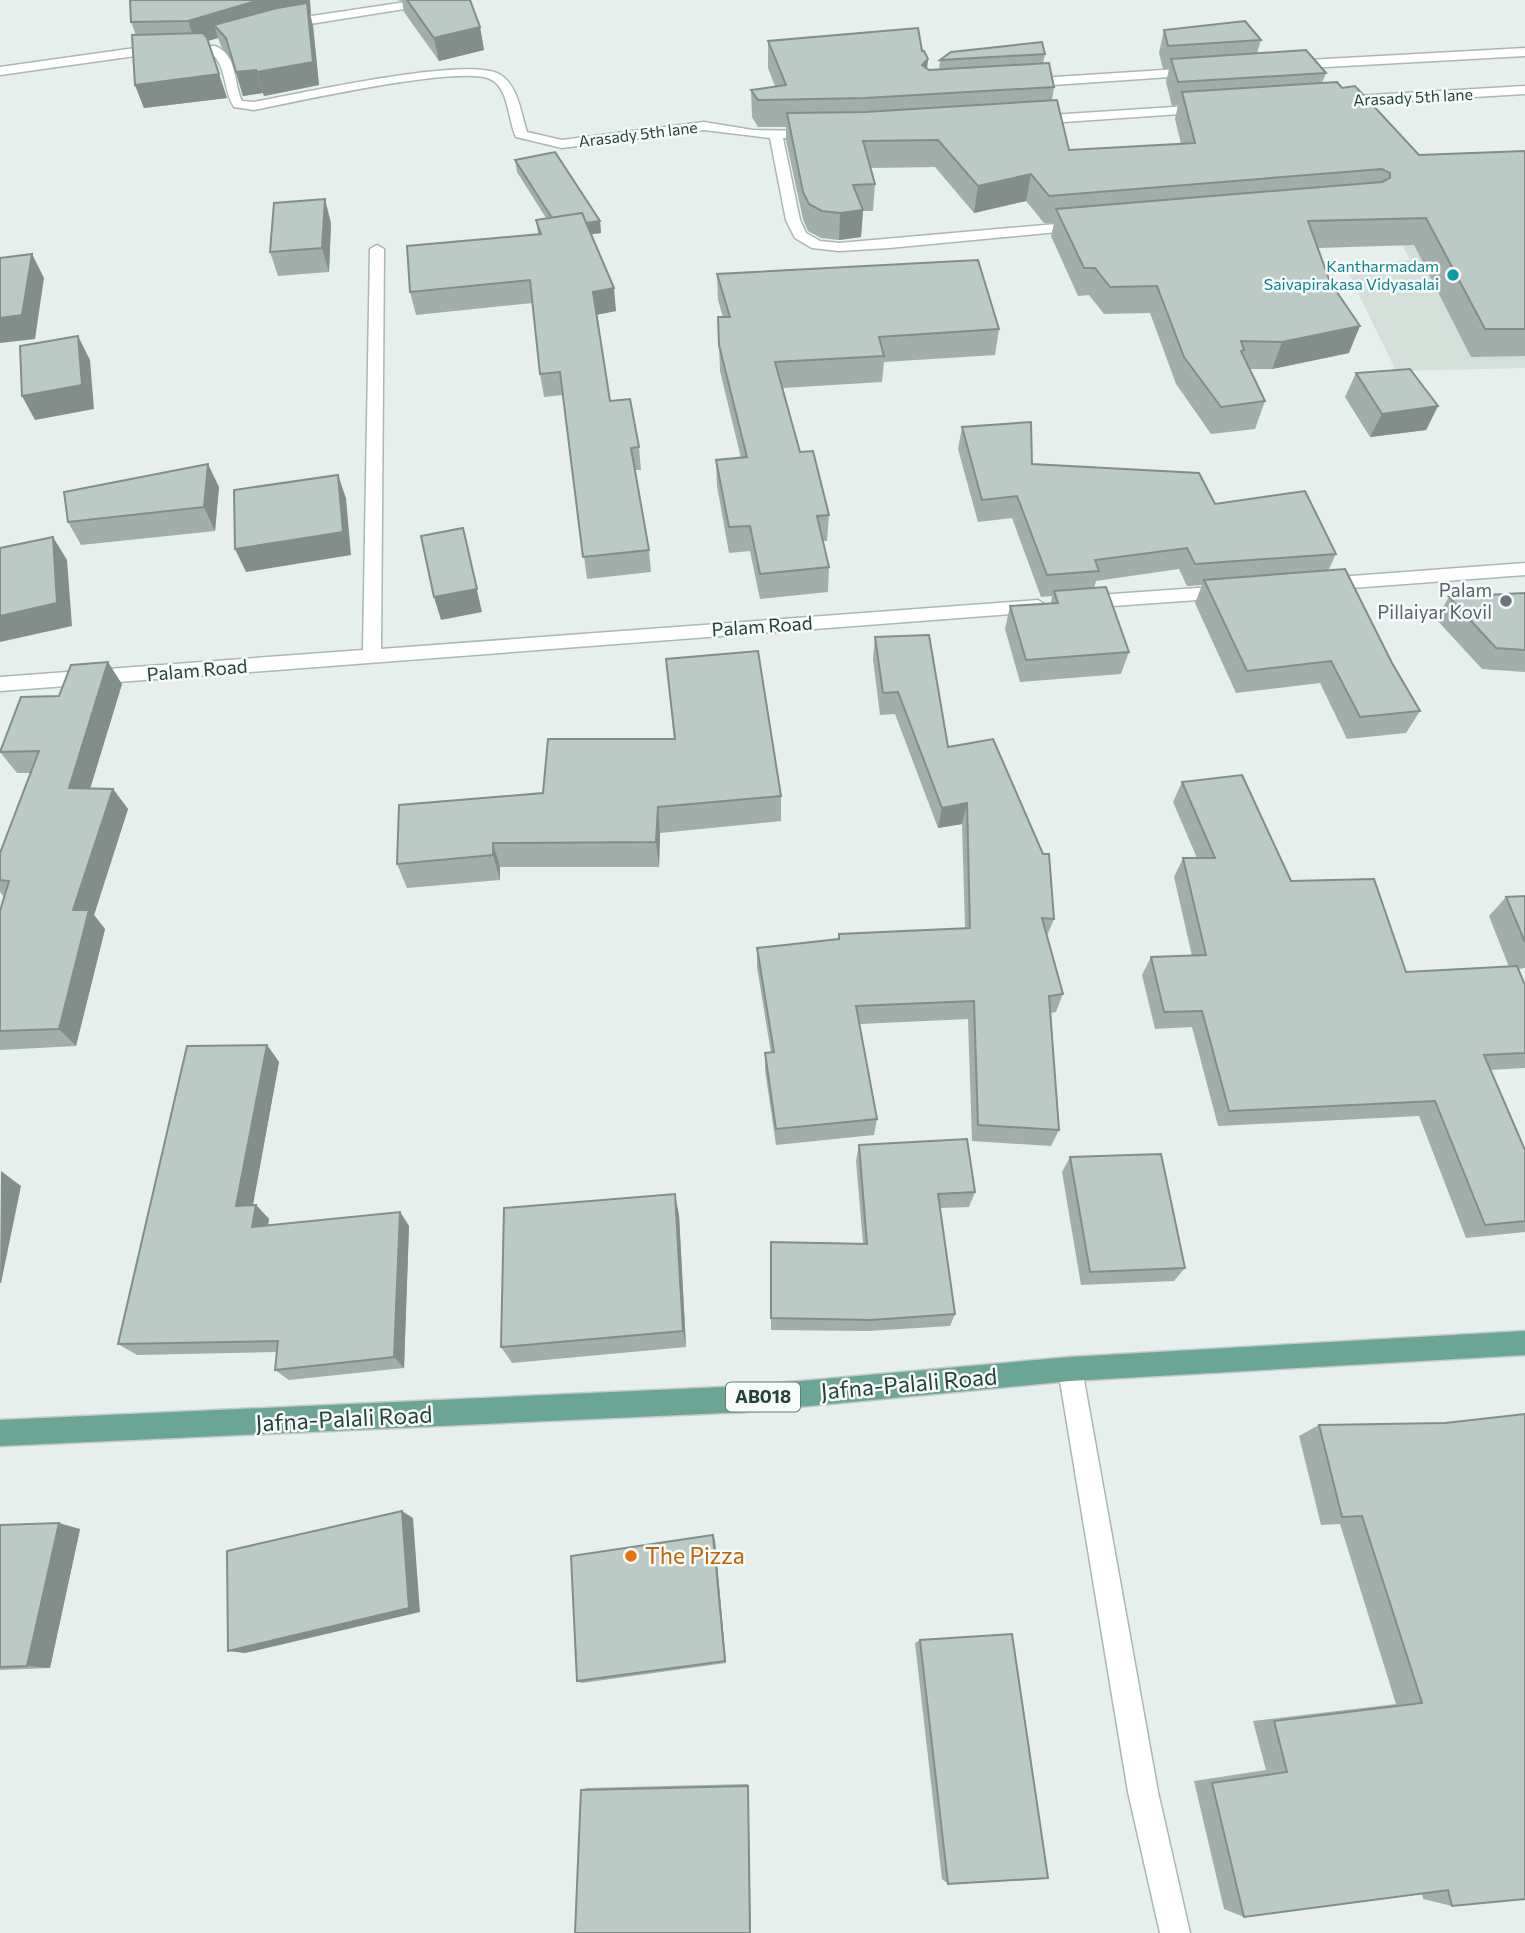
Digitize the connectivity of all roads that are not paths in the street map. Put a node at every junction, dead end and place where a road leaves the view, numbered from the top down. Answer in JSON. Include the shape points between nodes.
{"nodes":[{"id":1,"x":442,"y":0,"type":"edge"},
{"id":2,"x":269,"y":28,"type":"edge"},
{"id":3,"x":220,"y":42,"type":"edge"},
{"id":4,"x":195,"y":50,"type":"junction"},
{"id":5,"x":1525,"y":52,"type":"edge"},
{"id":6,"x":1272,"y":66,"type":"edge"},
{"id":7,"x":0,"y":71,"type":"edge"},
{"id":8,"x":1205,"y":71,"type":"edge"},
{"id":9,"x":1004,"y":85,"type":"edge"},
{"id":10,"x":1525,"y":90,"type":"edge"},
{"id":11,"x":1319,"y":103,"type":"edge"},
{"id":12,"x":1222,"y":108,"type":"edge"},
{"id":13,"x":1015,"y":122,"type":"edge"},
{"id":14,"x":827,"y":134,"type":"edge"},
{"id":15,"x":776,"y":135,"type":"junction"},
{"id":16,"x":1094,"y":224,"type":"edge"},
{"id":17,"x":377,"y":249,"type":"dead end"},
{"id":18,"x":1525,"y":569,"type":"edge"},
{"id":19,"x":1301,"y":586,"type":"edge"},
{"id":20,"x":1246,"y":590,"type":"edge"},
{"id":21,"x":372,"y":656,"type":"junction"},
{"id":22,"x":34,"y":681,"type":"junction"},
{"id":23,"x":0,"y":684,"type":"edge"},
{"id":24,"x":23,"y":706,"type":"edge"},
{"id":25,"x":1525,"y":1343,"type":"edge"},
{"id":26,"x":1070,"y":1369,"type":"junction"},
{"id":27,"x":0,"y":1433,"type":"edge"},
{"id":28,"x":1175,"y":1933,"type":"edge"}],
"edges":[{"from":1,"to":2,"type":"street"},
{"from":3,"to":4,"type":"street"},
{"from":4,"to":7,"type":"street","name":"Arasady 5th lane","via":[[135,52]]},
{"from":4,"to":15,"type":"street","name":"Arasady 5th lane","via":[[215,50],[223,56],[238,104],[254,106],[410,79],[483,74],[505,85],[521,134],[546,141],[562,144],[704,126]]},
{"from":5,"to":6,"type":"street"},
{"from":8,"to":9,"type":"street"},
{"from":10,"to":11,"type":"street","name":"Arasady 5th lane"},
{"from":12,"to":13,"type":"street"},
{"from":14,"to":15,"type":"street","name":"Arasady 5th lane"},
{"from":15,"to":16,"type":"street","via":[[793,220],[800,235],[817,245],[889,244]]},
{"from":17,"to":21,"type":"street"},
{"from":18,"to":19,"type":"street"},
{"from":20,"to":21,"type":"street","name":"Palam Road"},
{"from":21,"to":22,"type":"street","name":"Palam Road"},
{"from":22,"to":23,"type":"street","name":"Palam Road"},
{"from":22,"to":24,"type":"street"},
{"from":25,"to":26,"type":"main road","name":"Jafna-Palali Road","number":"AB018"},
{"from":26,"to":27,"type":"main road","name":"Jafna-Palali Road","number":"AB018","via":[[746,1399]]},
{"from":26,"to":28,"type":"street","via":[[1143,1792]]}]}
